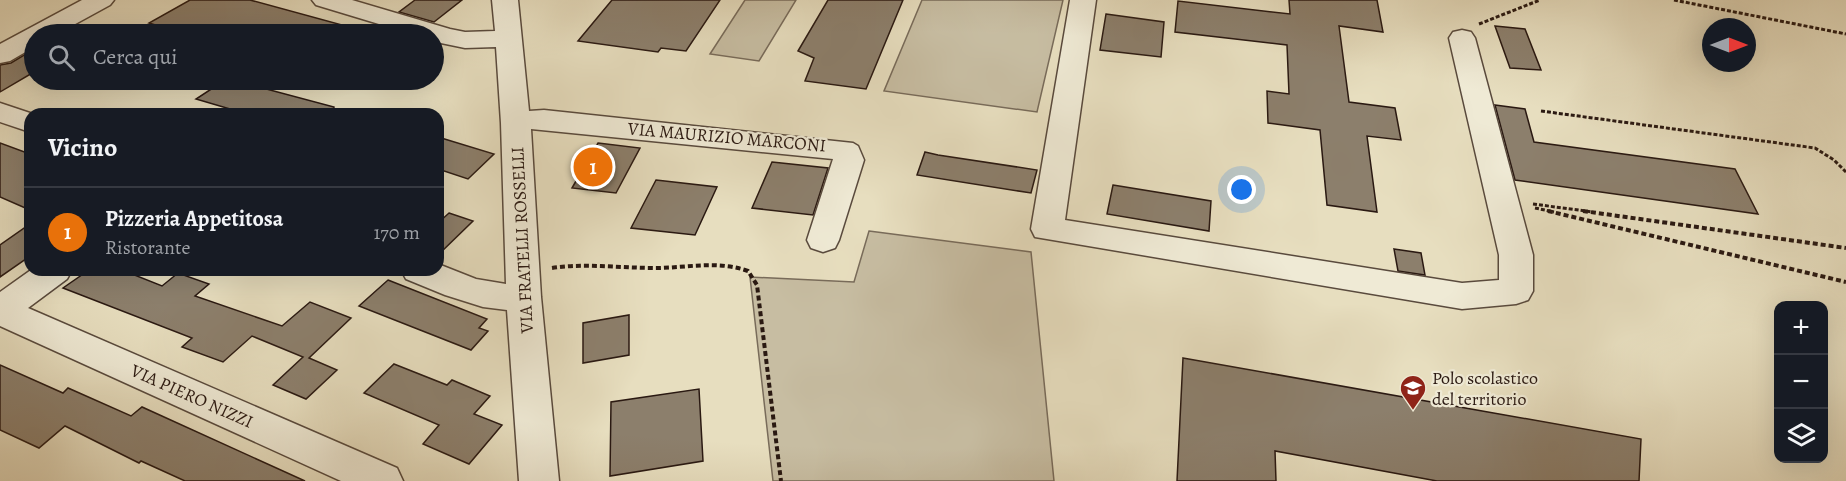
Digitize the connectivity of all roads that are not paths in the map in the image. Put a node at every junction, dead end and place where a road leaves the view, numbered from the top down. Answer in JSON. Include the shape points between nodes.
{"nodes":[{"id":1,"x":101,"y":0,"type":"edge"},
{"id":2,"x":326,"y":0,"type":"edge"},
{"id":3,"x":505,"y":0,"type":"edge"},
{"id":4,"x":1083,"y":0,"type":"edge"},
{"id":5,"x":56,"y":24,"type":"edge"},
{"id":6,"x":405,"y":24,"type":"edge"},
{"id":7,"x":444,"y":36,"type":"edge"},
{"id":8,"x":509,"y":38,"type":"junction"},
{"id":9,"x":1461,"y":38,"type":"road end"},
{"id":10,"x":24,"y":42,"type":"edge"},
{"id":11,"x":0,"y":55,"type":"edge"},
{"id":12,"x":0,"y":112,"type":"edge"},
{"id":13,"x":24,"y":121,"type":"edge"},
{"id":14,"x":516,"y":123,"type":"junction"},
{"id":15,"x":823,"y":240,"type":"dead end"},
{"id":16,"x":47,"y":276,"type":"edge"},
{"id":17,"x":433,"y":276,"type":"edge"},
{"id":18,"x":525,"y":285,"type":"junction"},
{"id":19,"x":0,"y":310,"type":"edge"},
{"id":20,"x":383,"y":481,"type":"edge"},
{"id":21,"x":539,"y":481,"type":"edge"}],
"edges":[{"from":1,"to":5,"type":"street"},
{"from":2,"to":6,"type":"street"},
{"from":3,"to":8,"type":"street","name":"VIA FRATELLI ROSSELLI"},
{"from":4,"to":9,"type":"street","via":[[1047,229],[1462,296],[1515,291],[1516,255]]},
{"from":7,"to":8,"type":"street","via":[[465,40]]},
{"from":8,"to":14,"type":"street","name":"VIA FRATELLI ROSSELLI"},
{"from":10,"to":11,"type":"street"},
{"from":12,"to":13,"type":"street"},
{"from":14,"to":15,"type":"street","name":"VIA MAURIZIO MARCONI","via":[[544,119],[842,150],[849,160]]},
{"from":14,"to":18,"type":"street","name":"VIA FRATELLI ROSSELLI"},
{"from":16,"to":19,"type":"street"},
{"from":17,"to":18,"type":"street","via":[[482,295],[504,299]]},
{"from":18,"to":21,"type":"street","name":"VIA FRATELLI ROSSELLI"},
{"from":19,"to":20,"type":"street","name":"VIA PIERO NIZZI"}]}
